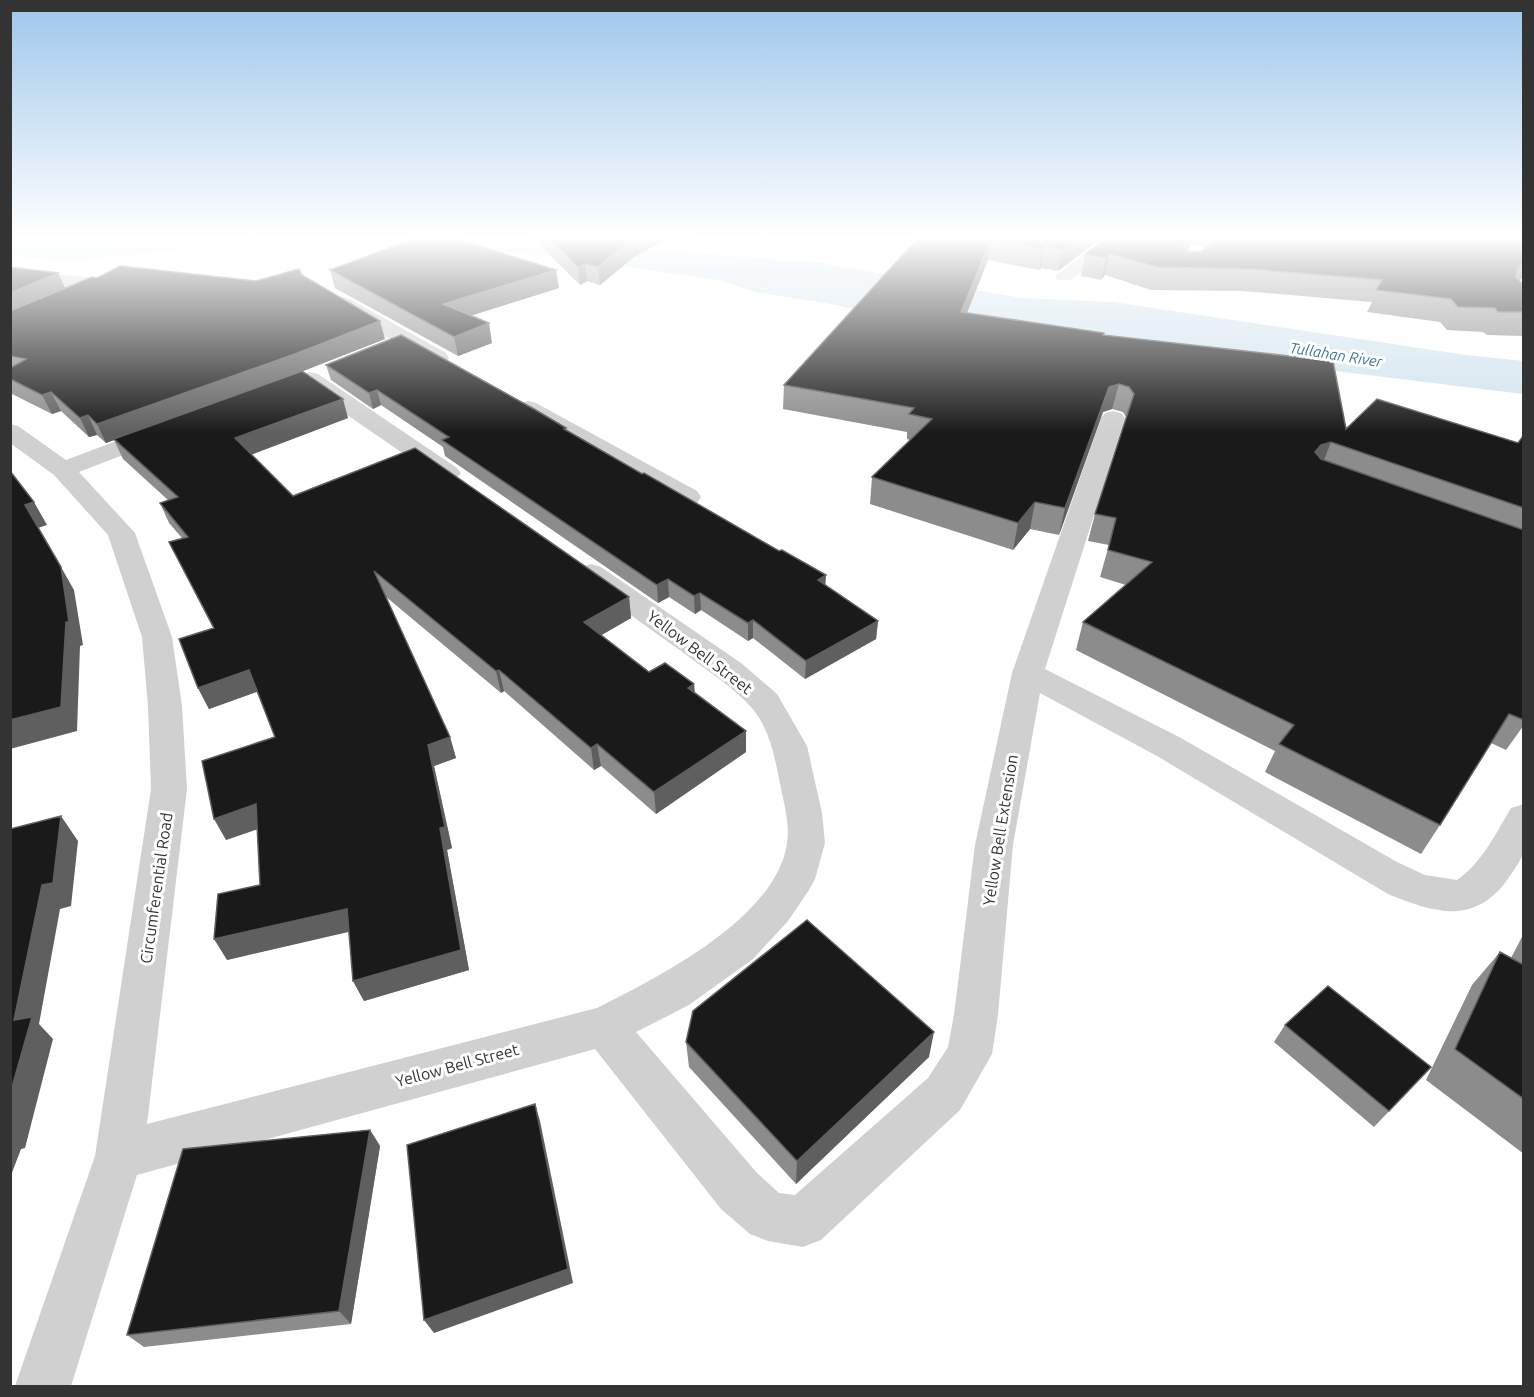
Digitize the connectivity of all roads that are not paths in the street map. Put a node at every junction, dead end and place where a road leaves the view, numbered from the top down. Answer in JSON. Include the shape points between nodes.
{"nodes":[{"id":1,"x":343,"y":302,"type":"edge"},
{"id":2,"x":406,"y":340,"type":"junction"},
{"id":3,"x":377,"y":352,"type":"edge"},
{"id":4,"x":458,"y":369,"type":"edge"},
{"id":5,"x":312,"y":377,"type":"edge"},
{"id":6,"x":510,"y":398,"type":"edge"},
{"id":7,"x":1113,"y":417,"type":"edge"},
{"id":8,"x":174,"y":428,"type":"edge"},
{"id":9,"x":10,"y":431,"type":"edge"},
{"id":10,"x":63,"y":470,"type":"junction"},
{"id":11,"x":480,"y":494,"type":"edge"},
{"id":12,"x":688,"y":497,"type":"edge"},
{"id":13,"x":567,"y":555,"type":"edge"},
{"id":14,"x":1028,"y":673,"type":"junction"},
{"id":15,"x":1524,"y":818,"type":"edge"},
{"id":16,"x":604,"y":1026,"type":"junction"},
{"id":17,"x":119,"y":1156,"type":"junction"},
{"id":18,"x":43,"y":1386,"type":"edge"}],
"edges":[{"from":1,"to":2,"type":"street"},
{"from":2,"to":3,"type":"street"},
{"from":2,"to":4,"type":"street"},
{"from":5,"to":11,"type":"street"},
{"from":6,"to":12,"type":"street"},
{"from":7,"to":14,"type":"street","name":"Yellow Bell Extension"},
{"from":8,"to":10,"type":"street"},
{"from":9,"to":10,"type":"street","name":"Circumferential Road"},
{"from":10,"to":17,"type":"street","name":"Circumferential Road","via":[[121,533],[157,637],[165,706],[169,789]]},
{"from":13,"to":16,"type":"street","name":"Yellow Bell Street","via":[[730,670],[765,702],[790,746],[804,813],[806,843],[795,879],[774,909],[738,946],[674,991]]},
{"from":14,"to":15,"type":"street","via":[[1166,746],[1389,878],[1428,891],[1460,896],[1478,888]]},
{"from":14,"to":16,"type":"street","name":"Yellow Bell Extension","via":[[994,845],[969,1054],[944,1094],[803,1222],[768,1216],[740,1191]]},
{"from":16,"to":17,"type":"street","name":"Yellow Bell Street"},
{"from":17,"to":18,"type":"street","name":"Circumferential Road"}]}
